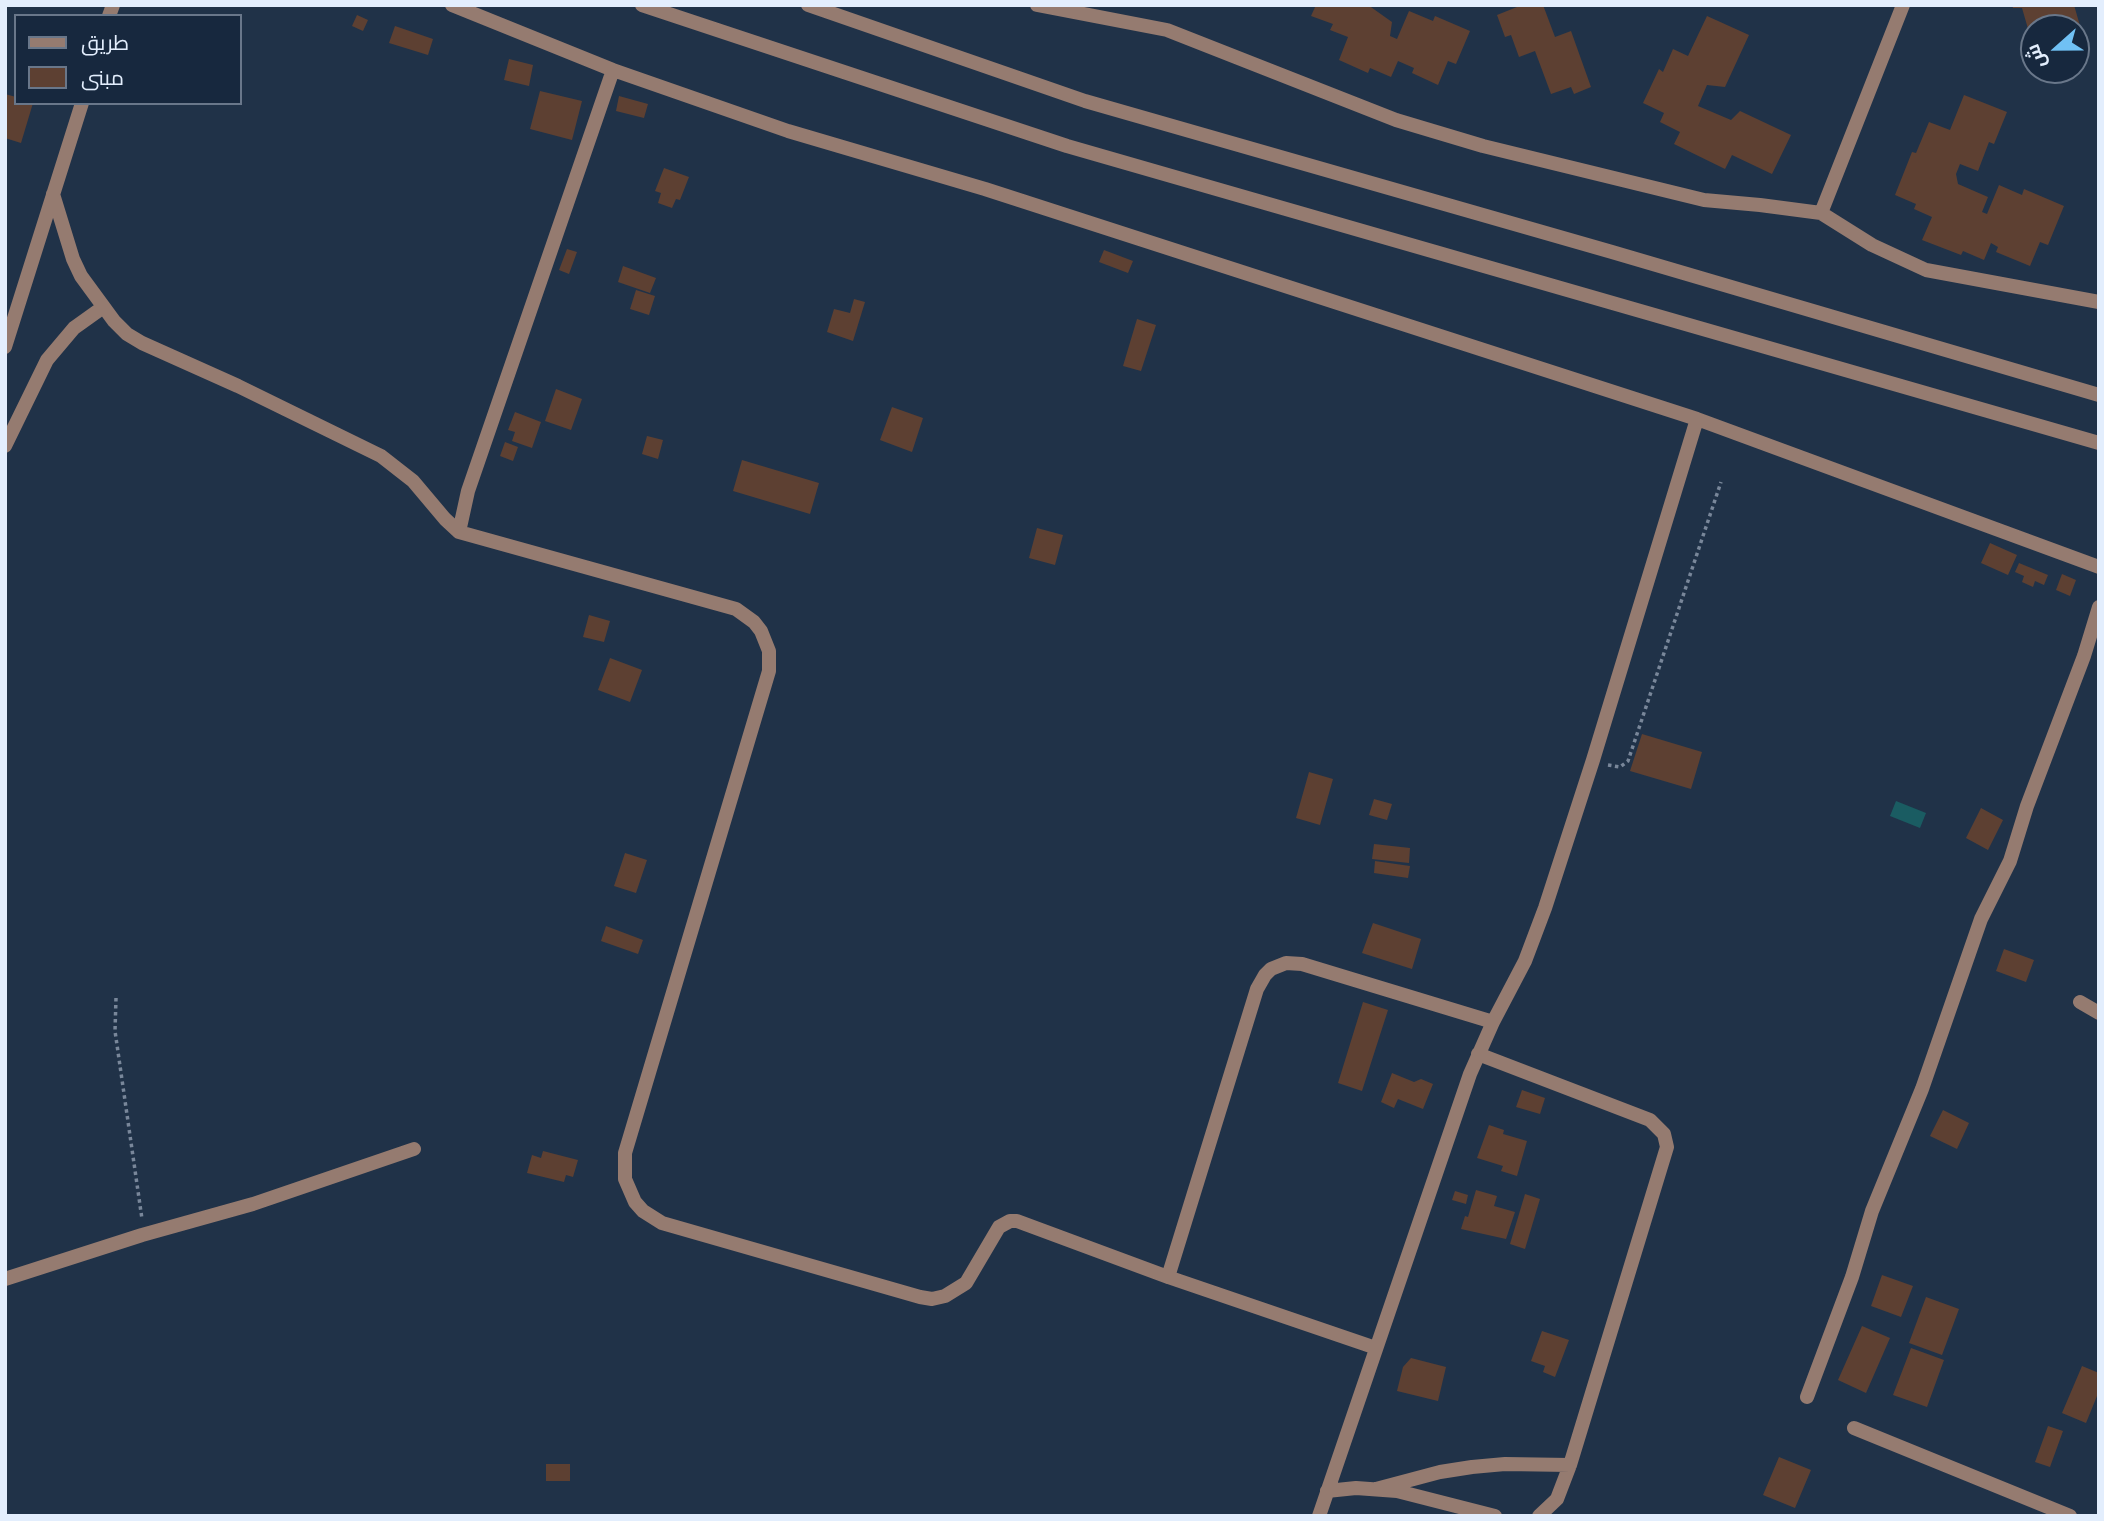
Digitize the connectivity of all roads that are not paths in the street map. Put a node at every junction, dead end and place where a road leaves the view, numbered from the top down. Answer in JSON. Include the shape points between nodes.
{"nodes":[{"id":1,"x":452,"y":5,"type":"edge"},
{"id":2,"x":642,"y":5,"type":"edge"},
{"id":3,"x":808,"y":5,"type":"edge"},
{"id":4,"x":1037,"y":5,"type":"edge"},
{"id":5,"x":1903,"y":5,"type":"edge"},
{"id":6,"x":613,"y":70,"type":"junction"},
{"id":7,"x":81,"y":105,"type":"edge"},
{"id":8,"x":53,"y":194,"type":"junction"},
{"id":9,"x":1821,"y":213,"type":"junction"},
{"id":10,"x":2099,"y":302,"type":"edge"},
{"id":11,"x":102,"y":308,"type":"junction"},
{"id":12,"x":5,"y":347,"type":"edge"},
{"id":13,"x":2099,"y":395,"type":"edge"},
{"id":14,"x":1697,"y":419,"type":"junction"},
{"id":15,"x":2099,"y":443,"type":"edge"},
{"id":16,"x":5,"y":446,"type":"edge"},
{"id":17,"x":459,"y":532,"type":"junction"},
{"id":18,"x":2099,"y":568,"type":"edge"},
{"id":19,"x":2099,"y":607,"type":"edge"},
{"id":20,"x":2080,"y":1002,"type":"dead end"},
{"id":21,"x":2099,"y":1013,"type":"edge"},
{"id":22,"x":1493,"y":1023,"type":"junction"},
{"id":23,"x":1478,"y":1054,"type":"junction"},
{"id":24,"x":414,"y":1149,"type":"dead end"},
{"id":25,"x":1168,"y":1276,"type":"junction"},
{"id":26,"x":5,"y":1279,"type":"edge"},
{"id":27,"x":1376,"y":1348,"type":"junction"},
{"id":28,"x":1807,"y":1397,"type":"dead end"},
{"id":29,"x":1854,"y":1428,"type":"dead end"},
{"id":30,"x":1570,"y":1465,"type":"junction"},
{"id":31,"x":1376,"y":1489,"type":"junction"},
{"id":32,"x":1327,"y":1491,"type":"junction"},
{"id":33,"x":1319,"y":1516,"type":"edge"},
{"id":34,"x":1495,"y":1516,"type":"edge"},
{"id":35,"x":1539,"y":1516,"type":"edge"},
{"id":36,"x":2070,"y":1516,"type":"edge"}],
"edges":[{"from":1,"to":6,"type":"street"},
{"from":2,"to":15,"type":"street","via":[[1067,146]]},
{"from":3,"to":13,"type":"street","via":[[1085,101]]},
{"from":4,"to":9,"type":"street","via":[[1167,30],[1396,120],[1483,146],[1704,200]]},
{"from":5,"to":9,"type":"street"},
{"from":6,"to":14,"type":"street","via":[[788,131],[985,189]]},
{"from":6,"to":17,"type":"street","via":[[468,491]]},
{"from":7,"to":8,"type":"street"},
{"from":8,"to":11,"type":"street","via":[[73,258]]},
{"from":8,"to":12,"type":"street"},
{"from":9,"to":10,"type":"street","via":[[1872,245],[1926,270]]},
{"from":11,"to":16,"type":"street","via":[[74,328],[47,360]]},
{"from":11,"to":17,"type":"street","via":[[127,334],[159,353],[381,456],[413,481]]},
{"from":14,"to":18,"type":"street"},
{"from":14,"to":22,"type":"street","via":[[1536,935]]},
{"from":17,"to":25,"type":"street","via":[[736,609],[754,622],[769,651],[769,671],[625,1153],[625,1179],[643,1211],[662,1223],[932,1299],[966,1283],[995,1233],[1010,1221],[1024,1222]]},
{"from":19,"to":28,"type":"street","via":[[2010,862],[1981,919]]},
{"from":20,"to":21,"type":"street"},
{"from":22,"to":23,"type":"street"},
{"from":22,"to":25,"type":"street","via":[[1301,964],[1271,969],[1256,989]]},
{"from":23,"to":27,"type":"street"},
{"from":23,"to":30,"type":"street","via":[[1650,1120],[1666,1141],[1667,1154]]},
{"from":24,"to":26,"type":"street","via":[[253,1204]]},
{"from":25,"to":27,"type":"street"},
{"from":27,"to":32,"type":"street"},
{"from":29,"to":36,"type":"street"},
{"from":30,"to":31,"type":"street","via":[[1472,1466]]},
{"from":30,"to":35,"type":"street","via":[[1557,1499]]},
{"from":31,"to":32,"type":"street"},
{"from":31,"to":34,"type":"street"},
{"from":32,"to":33,"type":"street"}]}
